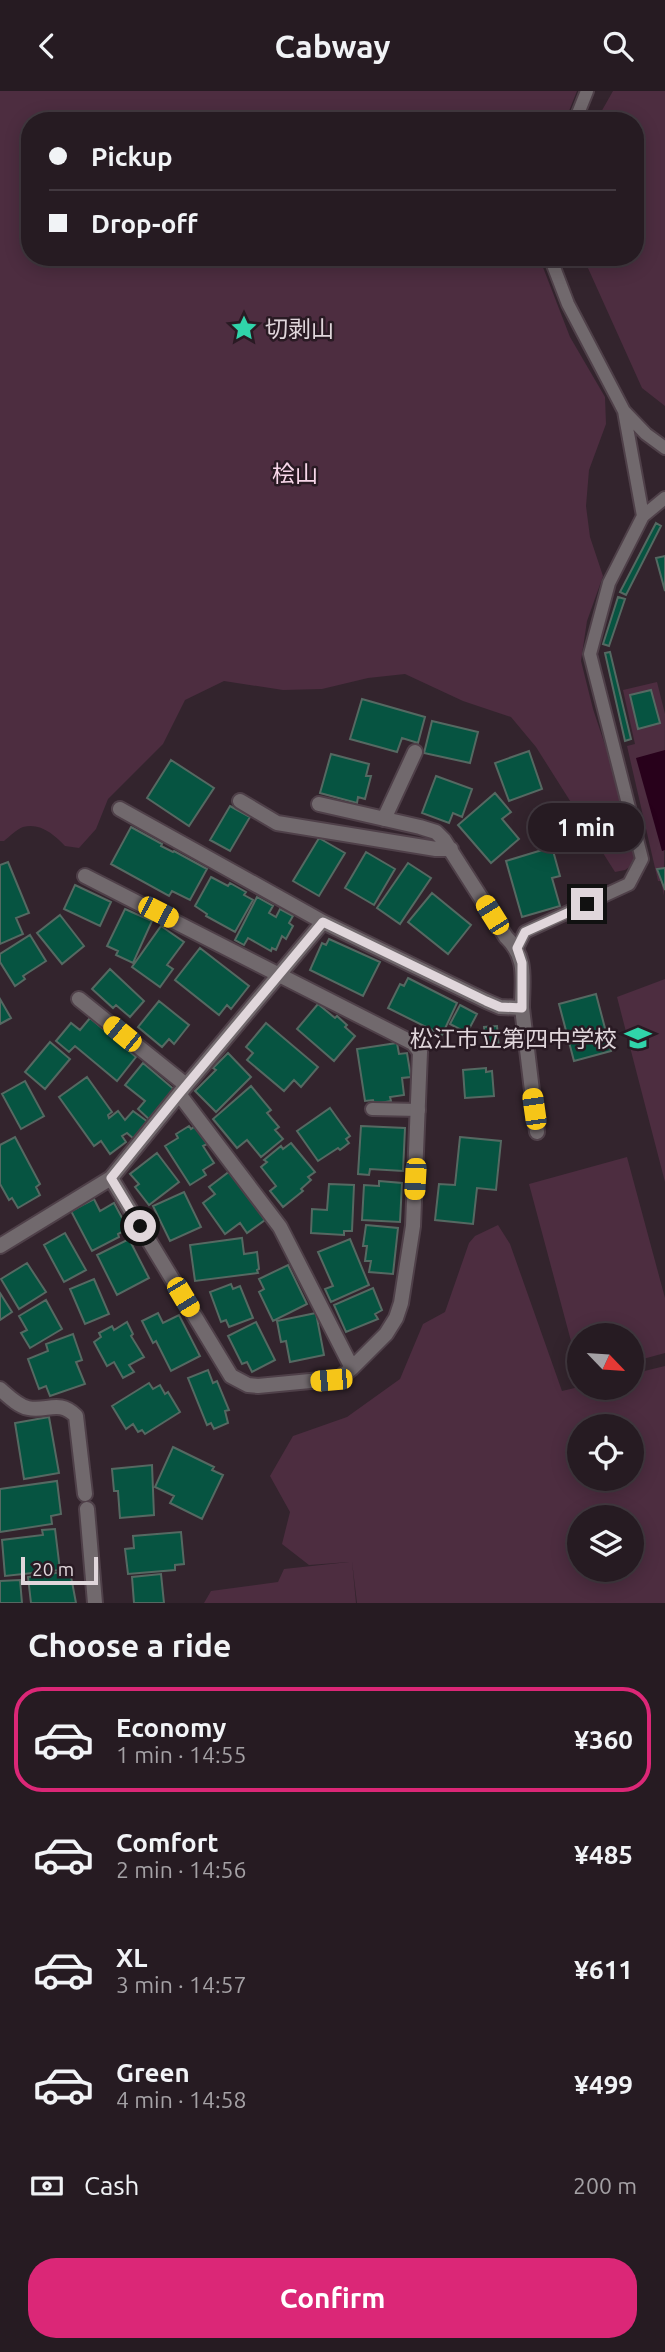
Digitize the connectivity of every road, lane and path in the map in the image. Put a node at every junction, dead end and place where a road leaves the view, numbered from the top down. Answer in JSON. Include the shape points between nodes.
{"nodes":[{"id":1,"x":587,"y":91,"type":"edge"},
{"id":2,"x":579,"y":112,"type":"edge"},
{"id":3,"x":553,"y":266,"type":"edge"},
{"id":4,"x":624,"y":411,"type":"junction"},
{"id":5,"x":665,"y":448,"type":"edge"},
{"id":6,"x":665,"y":498,"type":"edge"},
{"id":7,"x":642,"y":516,"type":"junction"},
{"id":8,"x":415,"y":752,"type":"dead end"},
{"id":9,"x":240,"y":801,"type":"dead end"},
{"id":10,"x":319,"y":804,"type":"dead end"},
{"id":11,"x":120,"y":810,"type":"dead end"},
{"id":12,"x":384,"y":819,"type":"junction"},
{"id":13,"x":451,"y":849,"type":"junction"},
{"id":14,"x":85,"y":876,"type":"dead end"},
{"id":15,"x":323,"y":922,"type":"junction"},
{"id":16,"x":517,"y":948,"type":"junction"},
{"id":17,"x":279,"y":974,"type":"junction"},
{"id":18,"x":79,"y":999,"type":"dead end"},
{"id":19,"x":522,"y":1008,"type":"junction"},
{"id":20,"x":182,"y":1089,"type":"junction"},
{"id":21,"x":372,"y":1109,"type":"dead end"},
{"id":22,"x":419,"y":1110,"type":"junction"},
{"id":23,"x":537,"y":1132,"type":"dead end"},
{"id":24,"x":111,"y":1178,"type":"junction"},
{"id":25,"x":0,"y":1246,"type":"edge"},
{"id":26,"x":352,"y":1368,"type":"junction"},
{"id":27,"x":0,"y":1389,"type":"edge"},
{"id":28,"x":95,"y":1603,"type":"edge"}],
"edges":[{"from":1,"to":2,"type":"lane"},
{"from":3,"to":4,"type":"lane","via":[[568,304]]},
{"from":4,"to":5,"type":"lane"},
{"from":4,"to":7,"type":"lane"},
{"from":6,"to":7,"type":"lane"},
{"from":7,"to":16,"type":"lane","via":[[609,583],[590,654],[642,859],[629,884],[525,932]]},
{"from":8,"to":12,"type":"street"},
{"from":9,"to":13,"type":"street","via":[[277,823]]},
{"from":10,"to":12,"type":"street"},
{"from":11,"to":15,"type":"street"},
{"from":12,"to":13,"type":"street","via":[[436,832]]},
{"from":13,"to":16,"type":"street"},
{"from":14,"to":17,"type":"street"},
{"from":15,"to":17,"type":"street"},
{"from":15,"to":19,"type":"street","via":[[486,1001]]},
{"from":16,"to":19,"type":"street","via":[[522,963]]},
{"from":17,"to":20,"type":"street"},
{"from":17,"to":22,"type":"street","via":[[417,1047],[421,1058]]},
{"from":18,"to":20,"type":"street"},
{"from":19,"to":23,"type":"street"},
{"from":20,"to":24,"type":"street"},
{"from":20,"to":26,"type":"street","via":[[280,1227]]},
{"from":21,"to":22,"type":"lane"},
{"from":22,"to":26,"type":"street","via":[[413,1226],[401,1303],[386,1334]]},
{"from":24,"to":25,"type":"street"},
{"from":24,"to":26,"type":"street","via":[[232,1376],[258,1386],[331,1380]]},
{"from":27,"to":28,"type":"street","via":[[26,1408],[61,1407],[76,1416]]}]}
